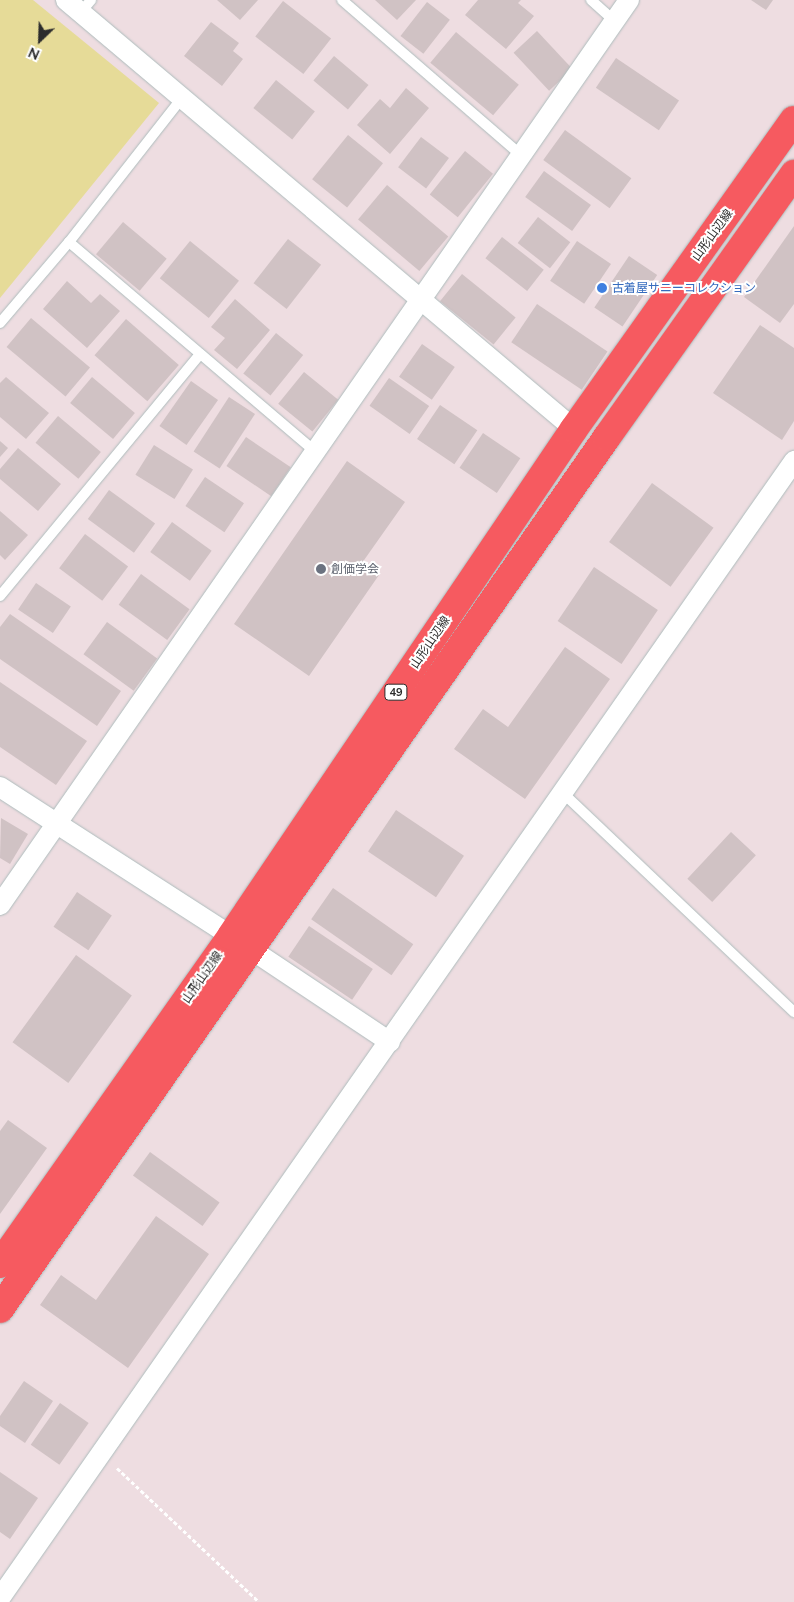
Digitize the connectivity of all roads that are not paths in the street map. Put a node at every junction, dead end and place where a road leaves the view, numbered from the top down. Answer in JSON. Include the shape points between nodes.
{"nodes":[{"id":1,"x":342,"y":0,"type":"edge"},
{"id":2,"x":591,"y":0,"type":"edge"},
{"id":3,"x":629,"y":0,"type":"edge"},
{"id":4,"x":79,"y":4,"type":"edge"},
{"id":5,"x":614,"y":21,"type":"junction"},
{"id":6,"x":182,"y":98,"type":"junction"},
{"id":7,"x":794,"y":120,"type":"edge"},
{"id":8,"x":522,"y":156,"type":"junction"},
{"id":9,"x":794,"y":174,"type":"edge"},
{"id":10,"x":69,"y":242,"type":"junction"},
{"id":11,"x":422,"y":300,"type":"junction"},
{"id":12,"x":0,"y":323,"type":"edge"},
{"id":13,"x":200,"y":354,"type":"junction"},
{"id":14,"x":574,"y":429,"type":"junction"},
{"id":15,"x":315,"y":452,"type":"junction"},
{"id":16,"x":794,"y":461,"type":"edge"},
{"id":17,"x":0,"y":596,"type":"edge"},
{"id":18,"x":0,"y":787,"type":"edge"},
{"id":19,"x":562,"y":792,"type":"junction"},
{"id":20,"x":56,"y":824,"type":"junction"},
{"id":21,"x":0,"y":905,"type":"edge"},
{"id":22,"x":240,"y":942,"type":"junction"},
{"id":23,"x":794,"y":1012,"type":"edge"},
{"id":24,"x":390,"y":1042,"type":"junction"},
{"id":25,"x":0,"y":1264,"type":"edge"},
{"id":26,"x":0,"y":1309,"type":"edge"},
{"id":27,"x":0,"y":1598,"type":"edge"}],
"edges":[{"from":1,"to":8,"type":"lane"},
{"from":2,"to":5,"type":"lane"},
{"from":3,"to":5,"type":"street"},
{"from":4,"to":6,"type":"street"},
{"from":5,"to":8,"type":"street"},
{"from":6,"to":10,"type":"lane"},
{"from":6,"to":11,"type":"street"},
{"from":7,"to":14,"type":"main road","name":"山形山辺線","number":"49"},
{"from":8,"to":11,"type":"street"},
{"from":9,"to":22,"type":"main road","name":"山形山辺線","number":"49"},
{"from":10,"to":12,"type":"lane"},
{"from":10,"to":13,"type":"lane"},
{"from":11,"to":14,"type":"street"},
{"from":11,"to":15,"type":"street"},
{"from":13,"to":15,"type":"lane"},
{"from":13,"to":17,"type":"lane"},
{"from":14,"to":22,"type":"main road","name":"山形山辺線","number":"49"},
{"from":15,"to":20,"type":"street"},
{"from":16,"to":19,"type":"street"},
{"from":18,"to":20,"type":"street"},
{"from":19,"to":23,"type":"lane"},
{"from":19,"to":24,"type":"street"},
{"from":20,"to":21,"type":"street"},
{"from":20,"to":22,"type":"street"},
{"from":22,"to":24,"type":"street"},
{"from":22,"to":25,"type":"main road","name":"山形山辺線","number":"49"},
{"from":22,"to":26,"type":"main road","name":"山形山辺線","number":"49"},
{"from":24,"to":27,"type":"street"}]}
